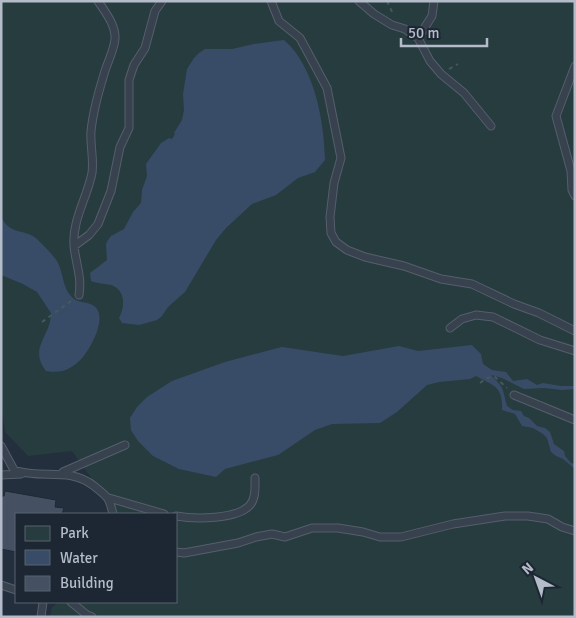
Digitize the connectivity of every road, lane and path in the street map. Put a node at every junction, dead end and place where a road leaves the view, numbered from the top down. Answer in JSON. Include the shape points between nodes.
{"nodes":[{"id":1,"x":98,"y":1,"type":"edge"},
{"id":2,"x":162,"y":1,"type":"edge"},
{"id":3,"x":271,"y":1,"type":"edge"},
{"id":4,"x":359,"y":1,"type":"edge"},
{"id":5,"x":434,"y":1,"type":"edge"},
{"id":6,"x":418,"y":38,"type":"junction"},
{"id":7,"x":575,"y":66,"type":"edge"},
{"id":8,"x":491,"y":126,"type":"dead end"},
{"id":9,"x":575,"y":196,"type":"edge"},
{"id":10,"x":74,"y":246,"type":"junction"},
{"id":11,"x":79,"y":295,"type":"joint"},
{"id":12,"x":42,"y":322,"type":"dead end"},
{"id":13,"x":450,"y":328,"type":"dead end"},
{"id":14,"x":575,"y":331,"type":"edge"},
{"id":15,"x":575,"y":351,"type":"edge"},
{"id":16,"x":480,"y":383,"type":"dead end"},
{"id":17,"x":514,"y":395,"type":"joint"},
{"id":18,"x":575,"y":420,"type":"edge"},
{"id":19,"x":124,"y":445,"type":"dead end"},
{"id":20,"x":1,"y":446,"type":"edge"},
{"id":21,"x":26,"y":474,"type":"junction"},
{"id":22,"x":59,"y":474,"type":"junction"},
{"id":23,"x":1,"y":475,"type":"edge"},
{"id":24,"x":255,"y":478,"type":"dead end"},
{"id":25,"x":109,"y":498,"type":"junction"},
{"id":26,"x":113,"y":513,"type":"edge"},
{"id":27,"x":161,"y":513,"type":"edge"},
{"id":28,"x":178,"y":516,"type":"edge"},
{"id":29,"x":575,"y":531,"type":"edge"},
{"id":30,"x":178,"y":552,"type":"edge"},
{"id":31,"x":1,"y":585,"type":"edge"},
{"id":32,"x":15,"y":590,"type":"edge"},
{"id":33,"x":43,"y":603,"type":"edge"},
{"id":34,"x":72,"y":603,"type":"edge"},
{"id":35,"x":88,"y":616,"type":"edge"},
{"id":36,"x":41,"y":617,"type":"edge"}],
"edges":[{"from":1,"to":10,"type":"lane","via":[[114,28],[115,38],[91,132],[92,171],[73,233]]},
{"from":2,"to":10,"type":"lane","via":[[155,11],[145,48],[129,80],[129,128],[120,147],[112,191],[98,224]]},
{"from":3,"to":14,"type":"lane","via":[[279,21],[300,38],[327,88],[341,158],[330,216],[331,233],[336,242],[365,257],[441,279],[472,284]]},
{"from":4,"to":6,"type":"lane","via":[[374,14]]},
{"from":5,"to":6,"type":"lane","via":[[432,16]]},
{"from":6,"to":8,"type":"lane","via":[[430,61],[464,93]]},
{"from":7,"to":9,"type":"lane","via":[[556,116]]},
{"from":10,"to":11,"type":"lane","via":[[81,282]]},
{"from":11,"to":12,"type":"path"},
{"from":13,"to":15,"type":"lane","via":[[462,319],[476,315],[493,317],[540,340]]},
{"from":16,"to":17,"type":"path","via":[[495,377]]},
{"from":17,"to":18,"type":"lane"},
{"from":19,"to":22,"type":"lane"},
{"from":20,"to":21,"type":"lane","via":[[14,470]]},
{"from":21,"to":22,"type":"lane"},
{"from":21,"to":23,"type":"lane"},
{"from":22,"to":25,"type":"lane","via":[[71,474],[88,481]]},
{"from":24,"to":28,"type":"lane","via":[[251,504],[244,510],[223,516]]},
{"from":25,"to":26,"type":"lane"},
{"from":25,"to":27,"type":"lane"},
{"from":29,"to":30,"type":"lane","via":[[548,519],[505,516],[401,537],[380,537],[338,528],[312,528],[285,537],[272,534]]},
{"from":31,"to":32,"type":"lane"},
{"from":33,"to":36,"type":"lane"},
{"from":34,"to":35,"type":"lane"}]}
